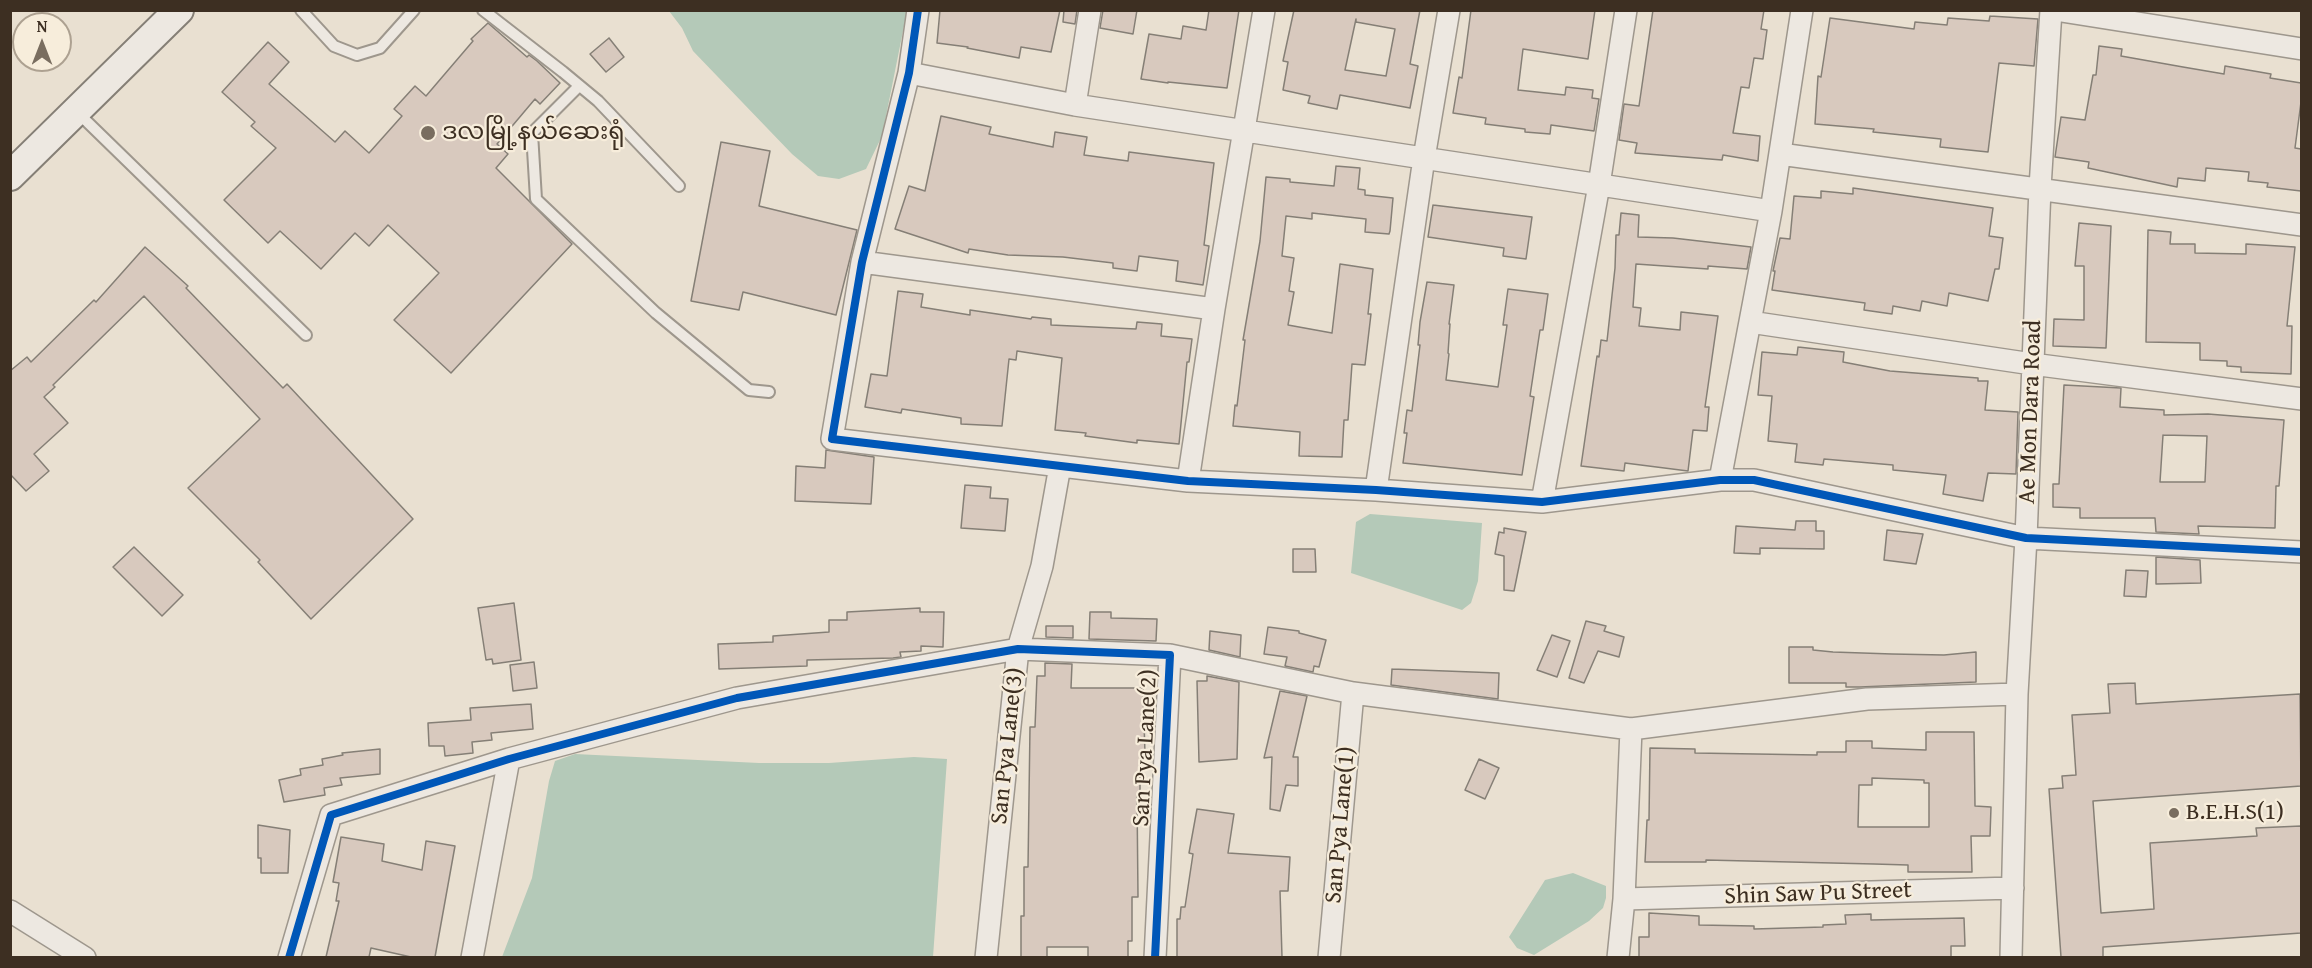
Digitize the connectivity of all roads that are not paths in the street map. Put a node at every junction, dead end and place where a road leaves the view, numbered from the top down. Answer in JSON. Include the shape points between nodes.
{"nodes":[{"id":1,"x":179,"y":10,"type":"edge"},
{"id":2,"x":301,"y":10,"type":"edge"},
{"id":3,"x":414,"y":10,"type":"edge"},
{"id":4,"x":483,"y":10,"type":"edge"},
{"id":5,"x":918,"y":10,"type":"edge"},
{"id":6,"x":1090,"y":10,"type":"edge"},
{"id":7,"x":1264,"y":10,"type":"edge"},
{"id":8,"x":1449,"y":10,"type":"edge"},
{"id":9,"x":1626,"y":10,"type":"edge"},
{"id":10,"x":1802,"y":10,"type":"edge"},
{"id":11,"x":2053,"y":10,"type":"edge"},
{"id":12,"x":2301,"y":49,"type":"edge"},
{"id":13,"x":909,"y":73,"type":"junction"},
{"id":14,"x":579,"y":86,"type":"junction"},
{"id":15,"x":1075,"y":105,"type":"junction"},
{"id":16,"x":76,"y":111,"type":"junction"},
{"id":17,"x":1243,"y":131,"type":"junction"},
{"id":18,"x":1780,"y":154,"type":"junction"},
{"id":19,"x":1424,"y":159,"type":"junction"},
{"id":20,"x":10,"y":176,"type":"edge"},
{"id":21,"x":1599,"y":185,"type":"junction"},
{"id":22,"x":679,"y":186,"type":"dead end"},
{"id":23,"x":2040,"y":188,"type":"junction"},
{"id":24,"x":1771,"y":211,"type":"junction"},
{"id":25,"x":2301,"y":225,"type":"edge"},
{"id":26,"x":862,"y":262,"type":"junction"},
{"id":27,"x":1214,"y":309,"type":"junction"},
{"id":28,"x":1750,"y":322,"type":"junction"},
{"id":29,"x":306,"y":335,"type":"dead end"},
{"id":30,"x":2032,"y":364,"type":"junction"},
{"id":31,"x":769,"y":392,"type":"dead end"},
{"id":32,"x":2301,"y":399,"type":"edge"},
{"id":33,"x":1060,"y":466,"type":"junction"},
{"id":34,"x":1719,"y":480,"type":"junction"},
{"id":35,"x":1188,"y":481,"type":"junction"},
{"id":36,"x":1376,"y":490,"type":"junction"},
{"id":37,"x":1542,"y":502,"type":"junction"},
{"id":38,"x":2026,"y":538,"type":"junction"},
{"id":39,"x":2301,"y":552,"type":"edge"},
{"id":40,"x":1018,"y":649,"type":"junction"},
{"id":41,"x":1170,"y":655,"type":"junction"},
{"id":42,"x":1353,"y":693,"type":"junction"},
{"id":43,"x":2017,"y":694,"type":"junction"},
{"id":44,"x":1631,"y":729,"type":"junction"},
{"id":45,"x":509,"y":759,"type":"junction"},
{"id":46,"x":2013,"y":888,"type":"junction"},
{"id":47,"x":1624,"y":899,"type":"junction"},
{"id":48,"x":10,"y":911,"type":"edge"},
{"id":49,"x":84,"y":957,"type":"edge"},
{"id":50,"x":289,"y":957,"type":"edge"},
{"id":51,"x":472,"y":957,"type":"edge"},
{"id":52,"x":986,"y":957,"type":"edge"},
{"id":53,"x":1155,"y":957,"type":"edge"},
{"id":54,"x":1329,"y":957,"type":"edge"},
{"id":55,"x":1618,"y":957,"type":"edge"},
{"id":56,"x":2010,"y":957,"type":"edge"}],
"edges":[{"from":1,"to":16,"type":"main road"},
{"from":2,"to":3,"type":"lane","via":[[334,46],[357,55],[380,48]]},
{"from":4,"to":14,"type":"lane"},
{"from":5,"to":13,"type":"street"},
{"from":6,"to":15,"type":"street"},
{"from":7,"to":17,"type":"street"},
{"from":8,"to":19,"type":"street"},
{"from":9,"to":21,"type":"street"},
{"from":10,"to":18,"type":"street"},
{"from":11,"to":12,"type":"street"},
{"from":11,"to":23,"type":"street","name":"Ae Mon Dara Road"},
{"from":13,"to":15,"type":"street"},
{"from":13,"to":26,"type":"street"},
{"from":14,"to":22,"type":"lane"},
{"from":14,"to":31,"type":"lane","via":[[532,133],[536,199],[656,313],[749,390]]},
{"from":15,"to":17,"type":"street"},
{"from":16,"to":20,"type":"main road"},
{"from":16,"to":29,"type":"lane"},
{"from":17,"to":19,"type":"street"},
{"from":17,"to":27,"type":"street"},
{"from":18,"to":23,"type":"street"},
{"from":18,"to":24,"type":"street"},
{"from":19,"to":21,"type":"street"},
{"from":19,"to":36,"type":"street"},
{"from":21,"to":24,"type":"street"},
{"from":21,"to":37,"type":"street"},
{"from":23,"to":25,"type":"street"},
{"from":23,"to":30,"type":"street","name":"Ae Mon Dara Road"},
{"from":24,"to":28,"type":"street"},
{"from":26,"to":27,"type":"street"},
{"from":26,"to":33,"type":"street","via":[[832,439]]},
{"from":27,"to":35,"type":"street"},
{"from":28,"to":30,"type":"street"},
{"from":28,"to":34,"type":"street"},
{"from":30,"to":32,"type":"street"},
{"from":30,"to":38,"type":"street","name":"Ae Mon Dara Road"},
{"from":33,"to":35,"type":"street"},
{"from":33,"to":40,"type":"street","name":"San Pya Lane(3)","via":[[1042,566]]},
{"from":34,"to":37,"type":"street"},
{"from":34,"to":38,"type":"street","via":[[1754,480]]},
{"from":35,"to":36,"type":"street"},
{"from":36,"to":37,"type":"street"},
{"from":38,"to":39,"type":"street"},
{"from":38,"to":43,"type":"street","name":"Ae Mon Dara Road"},
{"from":40,"to":41,"type":"street","name":"San Pya Lane(2)"},
{"from":40,"to":45,"type":"street","name":"San Pya Lane(2)","via":[[737,698]]},
{"from":40,"to":52,"type":"street","name":"San Pya Lane(3)"},
{"from":41,"to":42,"type":"street"},
{"from":41,"to":53,"type":"street","name":"San Pya Lane(2)"},
{"from":42,"to":44,"type":"street"},
{"from":42,"to":54,"type":"street","name":"San Pya Lane(1)"},
{"from":43,"to":44,"type":"street","via":[[1867,699]]},
{"from":43,"to":46,"type":"street","name":"Ae Mon Dara Road"},
{"from":44,"to":47,"type":"street"},
{"from":45,"to":50,"type":"street","name":"San Pya Lane(2)","via":[[331,815]]},
{"from":45,"to":51,"type":"street"},
{"from":46,"to":47,"type":"street","name":"Shin Saw Pu Street"},
{"from":46,"to":56,"type":"street","name":"Ae Mon Dara Road"},
{"from":47,"to":55,"type":"street"},
{"from":48,"to":49,"type":"street"}]}
